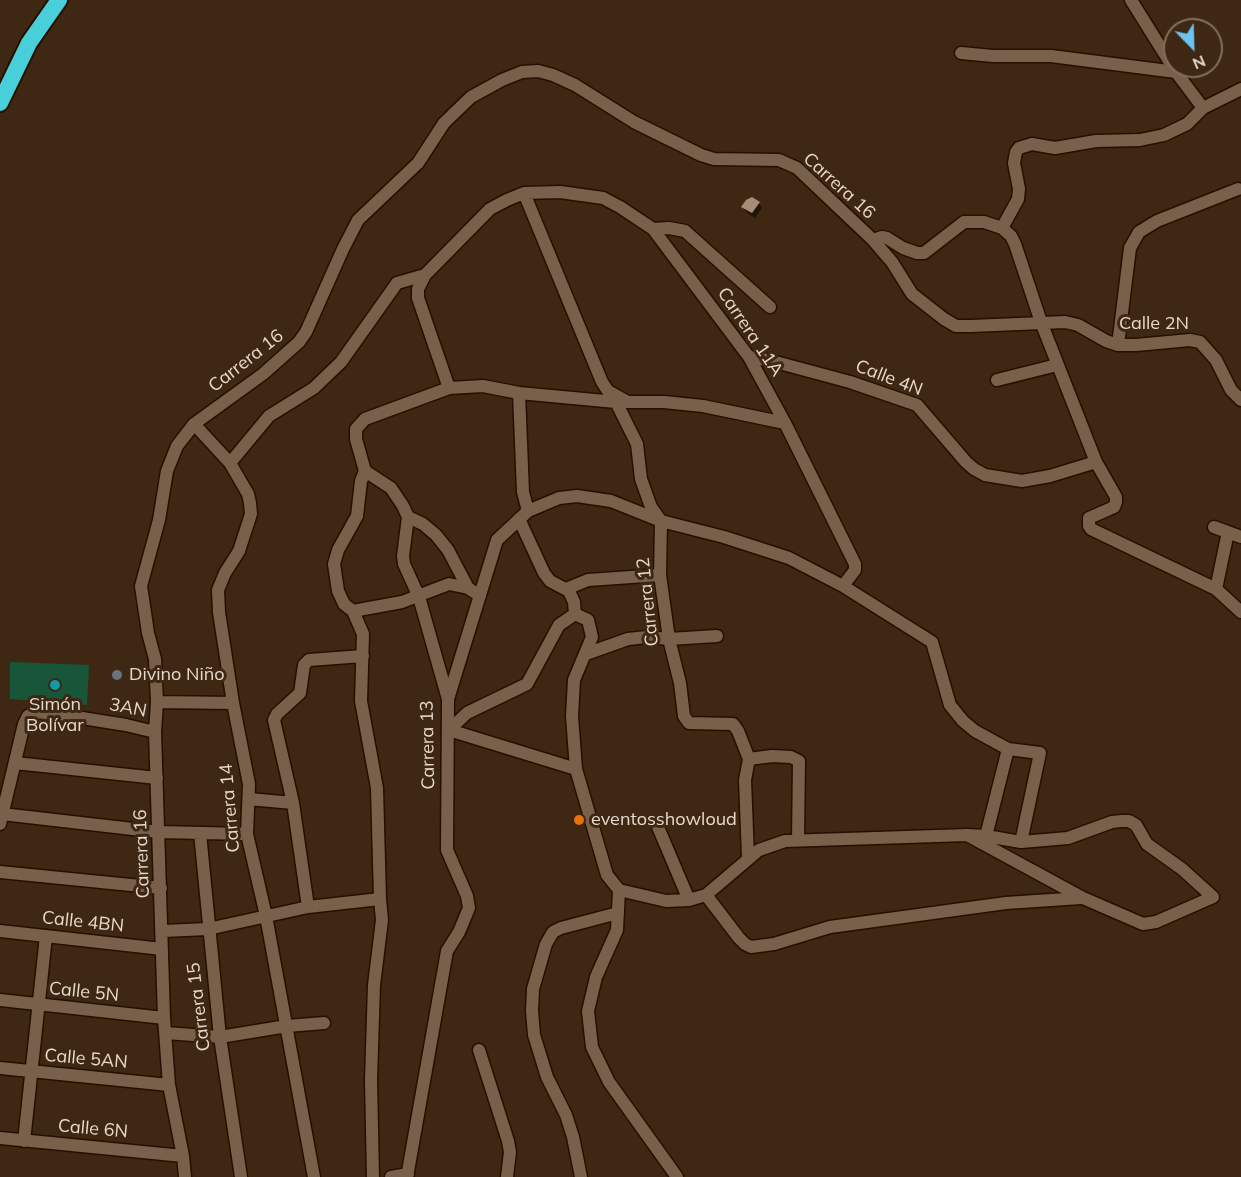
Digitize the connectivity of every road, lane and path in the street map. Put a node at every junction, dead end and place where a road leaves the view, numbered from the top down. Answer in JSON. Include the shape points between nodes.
{"nodes":[{"id":1,"x":59,"y":0,"type":"edge"},
{"id":2,"x":1131,"y":0,"type":"edge"},
{"id":3,"x":1163,"y":51,"type":"edge"},
{"id":4,"x":961,"y":54,"type":"dead end"},
{"id":5,"x":1163,"y":70,"type":"edge"},
{"id":6,"x":1180,"y":78,"type":"edge"},
{"id":7,"x":1241,"y":89,"type":"edge"},
{"id":8,"x":0,"y":103,"type":"edge"},
{"id":9,"x":1203,"y":108,"type":"junction"},
{"id":10,"x":1241,"y":176,"type":"edge"},
{"id":11,"x":1239,"y":192,"type":"edge"},
{"id":12,"x":524,"y":193,"type":"junction"},
{"id":13,"x":1002,"y":228,"type":"junction"},
{"id":14,"x":653,"y":229,"type":"junction"},
{"id":15,"x":873,"y":240,"type":"junction"},
{"id":16,"x":425,"y":275,"type":"junction"},
{"id":17,"x":770,"y":306,"type":"dead end"},
{"id":18,"x":1041,"y":322,"type":"junction"},
{"id":19,"x":1118,"y":345,"type":"junction"},
{"id":20,"x":749,"y":357,"type":"junction"},
{"id":21,"x":1058,"y":365,"type":"junction"},
{"id":22,"x":997,"y":380,"type":"dead end"},
{"id":23,"x":449,"y":388,"type":"junction"},
{"id":24,"x":519,"y":393,"type":"junction"},
{"id":25,"x":1241,"y":400,"type":"edge"},
{"id":26,"x":621,"y":401,"type":"junction"},
{"id":27,"x":785,"y":423,"type":"junction"},
{"id":28,"x":194,"y":424,"type":"junction"},
{"id":29,"x":1096,"y":462,"type":"junction"},
{"id":30,"x":230,"y":463,"type":"junction"},
{"id":31,"x":365,"y":471,"type":"junction"},
{"id":32,"x":523,"y":515,"type":"junction"},
{"id":33,"x":408,"y":517,"type":"junction"},
{"id":34,"x":661,"y":521,"type":"junction"},
{"id":35,"x":1214,"y":527,"type":"dead end"},
{"id":36,"x":1228,"y":532,"type":"junction"},
{"id":37,"x":1241,"y":537,"type":"edge"},
{"id":38,"x":660,"y":574,"type":"junction"},
{"id":39,"x":843,"y":586,"type":"junction"},
{"id":40,"x":468,"y":588,"type":"junction"},
{"id":41,"x":566,"y":589,"type":"junction"},
{"id":42,"x":1216,"y":589,"type":"junction"},
{"id":43,"x":480,"y":596,"type":"junction"},
{"id":44,"x":419,"y":597,"type":"junction"},
{"id":45,"x":353,"y":611,"type":"junction"},
{"id":46,"x":1241,"y":612,"type":"edge"},
{"id":47,"x":575,"y":614,"type":"junction"},
{"id":48,"x":717,"y":636,"type":"dead end"},
{"id":49,"x":669,"y":639,"type":"junction"},
{"id":50,"x":586,"y":654,"type":"junction"},
{"id":51,"x":363,"y":656,"type":"junction"},
{"id":52,"x":448,"y":699,"type":"junction"},
{"id":53,"x":157,"y":702,"type":"junction"},
{"id":54,"x":233,"y":703,"type":"junction"},
{"id":55,"x":449,"y":730,"type":"junction"},
{"id":56,"x":155,"y":732,"type":"junction"},
{"id":57,"x":1008,"y":749,"type":"junction"},
{"id":58,"x":749,"y":759,"type":"junction"},
{"id":59,"x":15,"y":764,"type":"junction"},
{"id":60,"x":576,"y":769,"type":"junction"},
{"id":61,"x":157,"y":778,"type":"junction"},
{"id":62,"x":249,"y":799,"type":"junction"},
{"id":63,"x":292,"y":803,"type":"junction"},
{"id":64,"x":1,"y":819,"type":"edge"},
{"id":65,"x":658,"y":827,"type":"dead end"},
{"id":66,"x":159,"y":832,"type":"junction"},
{"id":67,"x":200,"y":833,"type":"junction"},
{"id":68,"x":247,"y":834,"type":"junction"},
{"id":69,"x":967,"y":835,"type":"junction"},
{"id":70,"x":986,"y":836,"type":"junction"},
{"id":71,"x":798,"y":840,"type":"junction"},
{"id":72,"x":1021,"y":842,"type":"junction"},
{"id":73,"x":748,"y":857,"type":"junction"},
{"id":74,"x":0,"y":872,"type":"edge"},
{"id":75,"x":161,"y":888,"type":"junction"},
{"id":76,"x":619,"y":890,"type":"junction"},
{"id":77,"x":706,"y":895,"type":"junction"},
{"id":78,"x":1083,"y":898,"type":"junction"},
{"id":79,"x":380,"y":899,"type":"junction"},
{"id":80,"x":689,"y":900,"type":"junction"},
{"id":81,"x":308,"y":907,"type":"junction"},
{"id":82,"x":618,"y":913,"type":"junction"},
{"id":83,"x":266,"y":916,"type":"junction"},
{"id":84,"x":208,"y":928,"type":"junction"},
{"id":85,"x":0,"y":930,"type":"edge"},
{"id":86,"x":163,"y":931,"type":"junction"},
{"id":87,"x":46,"y":936,"type":"junction"},
{"id":88,"x":162,"y":949,"type":"junction"},
{"id":89,"x":0,"y":1000,"type":"edge"},
{"id":90,"x":38,"y":1005,"type":"junction"},
{"id":91,"x":164,"y":1018,"type":"junction"},
{"id":92,"x":324,"y":1023,"type":"dead end"},
{"id":93,"x":287,"y":1026,"type":"junction"},
{"id":94,"x":166,"y":1034,"type":"junction"},
{"id":95,"x":220,"y":1037,"type":"junction"},
{"id":96,"x":480,"y":1050,"type":"dead end"},
{"id":97,"x":0,"y":1068,"type":"edge"},
{"id":98,"x":31,"y":1072,"type":"junction"},
{"id":99,"x":169,"y":1085,"type":"junction"},
{"id":100,"x":0,"y":1137,"type":"edge"},
{"id":101,"x":24,"y":1141,"type":"junction"},
{"id":102,"x":183,"y":1156,"type":"junction"},
{"id":103,"x":407,"y":1176,"type":"edge"},
{"id":104,"x":185,"y":1177,"type":"edge"},
{"id":105,"x":241,"y":1177,"type":"edge"},
{"id":106,"x":314,"y":1177,"type":"edge"},
{"id":107,"x":373,"y":1177,"type":"edge"},
{"id":108,"x":391,"y":1177,"type":"edge"},
{"id":109,"x":507,"y":1177,"type":"edge"},
{"id":110,"x":581,"y":1177,"type":"edge"},
{"id":111,"x":677,"y":1177,"type":"edge"}],
"edges":[{"from":1,"to":8,"type":"highway","via":[[28,43]]},
{"from":2,"to":3,"type":"street"},
{"from":4,"to":5,"type":"street","via":[[1051,56]]},
{"from":6,"to":9,"type":"street"},
{"from":7,"to":9,"type":"street"},
{"from":9,"to":13,"type":"street","via":[[1187,124],[1156,137],[1019,148],[1014,163],[1018,200]]},
{"from":10,"to":11,"type":"street"},
{"from":11,"to":19,"type":"street","via":[[1157,221],[1139,232],[1130,248]]},
{"from":12,"to":14,"type":"street","name":"Carrera 11A","via":[[560,192],[603,198]]},
{"from":12,"to":16,"type":"street","via":[[490,210]]},
{"from":12,"to":26,"type":"street","name":"Carrera 12","via":[[602,382]]},
{"from":13,"to":15,"type":"street","via":[[984,222],[964,222],[924,253],[903,249],[887,237]]},
{"from":13,"to":18,"type":"street","via":[[1015,244]]},
{"from":14,"to":17,"type":"street","via":[[685,231]]},
{"from":14,"to":20,"type":"street","name":"Carrera 11A"},
{"from":15,"to":18,"type":"street","name":"Carrera 16","via":[[912,294],[956,326]]},
{"from":15,"to":28,"type":"street","name":"Carrera 16","via":[[797,168],[779,160],[714,159],[701,155],[634,122],[575,85],[538,71],[522,72],[471,97],[444,123],[418,163],[358,220],[299,342],[263,374]]},
{"from":16,"to":23,"type":"street","via":[[418,297]]},
{"from":16,"to":30,"type":"street","via":[[397,283],[341,362],[314,388],[268,416]]},
{"from":18,"to":19,"type":"street","name":"Calle 2N","via":[[1078,325]]},
{"from":18,"to":21,"type":"street"},
{"from":19,"to":25,"type":"street","name":"Calle 2N","via":[[1200,342]]},
{"from":20,"to":27,"type":"street","name":"Carrera 11A"},
{"from":20,"to":29,"type":"street","name":"Calle 4N","via":[[850,382],[917,405],[966,462],[985,475],[1022,481]]},
{"from":21,"to":22,"type":"street"},
{"from":21,"to":29,"type":"street"},
{"from":23,"to":24,"type":"street","via":[[483,386]]},
{"from":23,"to":31,"type":"street","via":[[359,423],[356,439]]},
{"from":24,"to":26,"type":"street"},
{"from":24,"to":32,"type":"street"},
{"from":26,"to":27,"type":"street","via":[[703,406]]},
{"from":26,"to":34,"type":"street","name":"Carrera 12","via":[[637,444],[641,479],[651,507]]},
{"from":27,"to":39,"type":"street","name":"Carrera 11A","via":[[855,564]]},
{"from":28,"to":30,"type":"street","name":"Carrera 14"},
{"from":28,"to":53,"type":"street","name":"Carrera 16","via":[[177,446],[167,471],[141,586],[155,659]]},
{"from":29,"to":42,"type":"street","via":[[1116,502],[1113,508],[1089,518],[1091,529]]},
{"from":30,"to":54,"type":"street","name":"Carrera 14","via":[[248,494],[251,514],[239,551],[218,590]]},
{"from":31,"to":33,"type":"street","via":[[391,488]]},
{"from":31,"to":45,"type":"street","via":[[357,516],[334,564],[338,591]]},
{"from":32,"to":34,"type":"street","via":[[559,498],[577,496],[611,501]]},
{"from":32,"to":41,"type":"street","via":[[544,573]]},
{"from":32,"to":43,"type":"street","via":[[497,540]]},
{"from":33,"to":40,"type":"street","via":[[436,535]]},
{"from":33,"to":44,"type":"street","name":"Carrera 13","via":[[404,560]]},
{"from":34,"to":38,"type":"street","name":"Carrera 12"},
{"from":34,"to":39,"type":"street","via":[[789,558]]},
{"from":35,"to":36,"type":"street"},
{"from":36,"to":37,"type":"street"},
{"from":36,"to":42,"type":"street"},
{"from":38,"to":41,"type":"street","via":[[588,580]]},
{"from":38,"to":49,"type":"street","name":"Carrera 12"},
{"from":39,"to":57,"type":"street","via":[[932,642],[950,705],[963,721]]},
{"from":40,"to":43,"type":"street"},
{"from":40,"to":44,"type":"street","via":[[449,584]]},
{"from":41,"to":47,"type":"street","via":[[574,602]]},
{"from":42,"to":46,"type":"street"},
{"from":43,"to":52,"type":"street"},
{"from":44,"to":45,"type":"street"},
{"from":44,"to":52,"type":"street","name":"Carrera 13"},
{"from":45,"to":51,"type":"street","via":[[363,634]]},
{"from":47,"to":50,"type":"street","via":[[588,620],[591,629]]},
{"from":47,"to":55,"type":"street","via":[[559,625],[526,684],[467,714]]},
{"from":48,"to":49,"type":"street"},
{"from":49,"to":50,"type":"street","via":[[628,639]]},
{"from":49,"to":58,"type":"street","name":"Carrera 12","via":[[684,716],[689,723],[733,724]]},
{"from":50,"to":60,"type":"street","via":[[573,685]]},
{"from":51,"to":63,"type":"street","via":[[309,660],[304,664],[300,693],[275,717],[276,738]]},
{"from":51,"to":79,"type":"street","via":[[362,701],[377,788]]},
{"from":52,"to":55,"type":"street","name":"Carrera 13"},
{"from":53,"to":54,"type":"street"},
{"from":53,"to":56,"type":"street","name":"Carrera 16"},
{"from":54,"to":62,"type":"street","name":"Carrera 14","via":[[248,774]]},
{"from":55,"to":60,"type":"street"},
{"from":55,"to":103,"type":"street","name":"Carrera 13","via":[[447,850],[469,908],[447,951]]},
{"from":56,"to":59,"type":"street","name":"3AN","via":[[34,712],[24,724]]},
{"from":56,"to":61,"type":"street","name":"Carrera 16"},
{"from":57,"to":70,"type":"street"},
{"from":57,"to":72,"type":"street","via":[[1040,753]]},
{"from":58,"to":71,"type":"street","via":[[772,756],[799,761]]},
{"from":58,"to":73,"type":"street","via":[[745,780]]},
{"from":59,"to":61,"type":"street"},
{"from":59,"to":64,"type":"street","name":"3AN"},
{"from":60,"to":76,"type":"street","via":[[607,876]]},
{"from":61,"to":66,"type":"street","name":"Carrera 16"},
{"from":62,"to":63,"type":"street"},
{"from":62,"to":68,"type":"street","name":"Carrera 14"},
{"from":63,"to":81,"type":"street"},
{"from":64,"to":66,"type":"street"},
{"from":65,"to":80,"type":"street"},
{"from":66,"to":67,"type":"street"},
{"from":66,"to":75,"type":"street","name":"Carrera 16"},
{"from":67,"to":68,"type":"street"},
{"from":67,"to":84,"type":"street","name":"Carrera 15"},
{"from":68,"to":83,"type":"street","name":"Carrera 14"},
{"from":69,"to":70,"type":"street"},
{"from":69,"to":71,"type":"street"},
{"from":69,"to":78,"type":"street"},
{"from":70,"to":72,"type":"street"},
{"from":71,"to":73,"type":"street","via":[[770,845]]},
{"from":72,"to":78,"type":"street","via":[[1068,838],[1112,822],[1129,821],[1147,844],[1212,897],[1143,924]]},
{"from":73,"to":77,"type":"street"},
{"from":74,"to":75,"type":"street"},
{"from":75,"to":86,"type":"street","name":"Carrera 16"},
{"from":76,"to":80,"type":"street","via":[[666,901]]},
{"from":76,"to":82,"type":"street"},
{"from":77,"to":78,"type":"street","via":[[739,938],[751,946],[774,944],[830,927],[1006,903]]},
{"from":77,"to":80,"type":"street"},
{"from":79,"to":81,"type":"street"},
{"from":79,"to":107,"type":"street","via":[[381,942],[374,985],[371,1068]]},
{"from":81,"to":83,"type":"street"},
{"from":82,"to":110,"type":"street","via":[[553,932],[533,989],[534,1035],[547,1077],[566,1115]]},
{"from":82,"to":111,"type":"street","via":[[614,939],[596,977],[588,1011],[592,1047],[609,1082]]},
{"from":83,"to":84,"type":"street"},
{"from":83,"to":93,"type":"street","name":"Carrera 14"},
{"from":84,"to":86,"type":"street"},
{"from":84,"to":95,"type":"street","name":"Carrera 15"},
{"from":85,"to":87,"type":"street","name":"Calle 4BN"},
{"from":86,"to":88,"type":"street","name":"Carrera 16"},
{"from":87,"to":88,"type":"street","name":"Calle 4BN"},
{"from":87,"to":90,"type":"street"},
{"from":88,"to":91,"type":"street","name":"Carrera 16"},
{"from":89,"to":90,"type":"street","name":"Calle 5N"},
{"from":90,"to":91,"type":"street","name":"Calle 5N"},
{"from":90,"to":98,"type":"street"},
{"from":91,"to":94,"type":"street","name":"Carrera 16"},
{"from":92,"to":93,"type":"street"},
{"from":93,"to":95,"type":"street"},
{"from":93,"to":106,"type":"street","name":"Carrera 14"},
{"from":94,"to":95,"type":"street"},
{"from":94,"to":99,"type":"street","name":"Carrera 16"},
{"from":95,"to":105,"type":"street","name":"Carrera 15"},
{"from":96,"to":109,"type":"street","via":[[508,1141]]},
{"from":97,"to":98,"type":"street","name":"Calle 5AN"},
{"from":98,"to":99,"type":"street","name":"Calle 5AN"},
{"from":98,"to":101,"type":"street"},
{"from":99,"to":102,"type":"street","name":"Carrera 16"},
{"from":100,"to":101,"type":"street","name":"Calle 6N"},
{"from":101,"to":102,"type":"street","name":"Calle 6N"},
{"from":102,"to":104,"type":"street","name":"Carrera 16"},
{"from":103,"to":108,"type":"street"}]}
